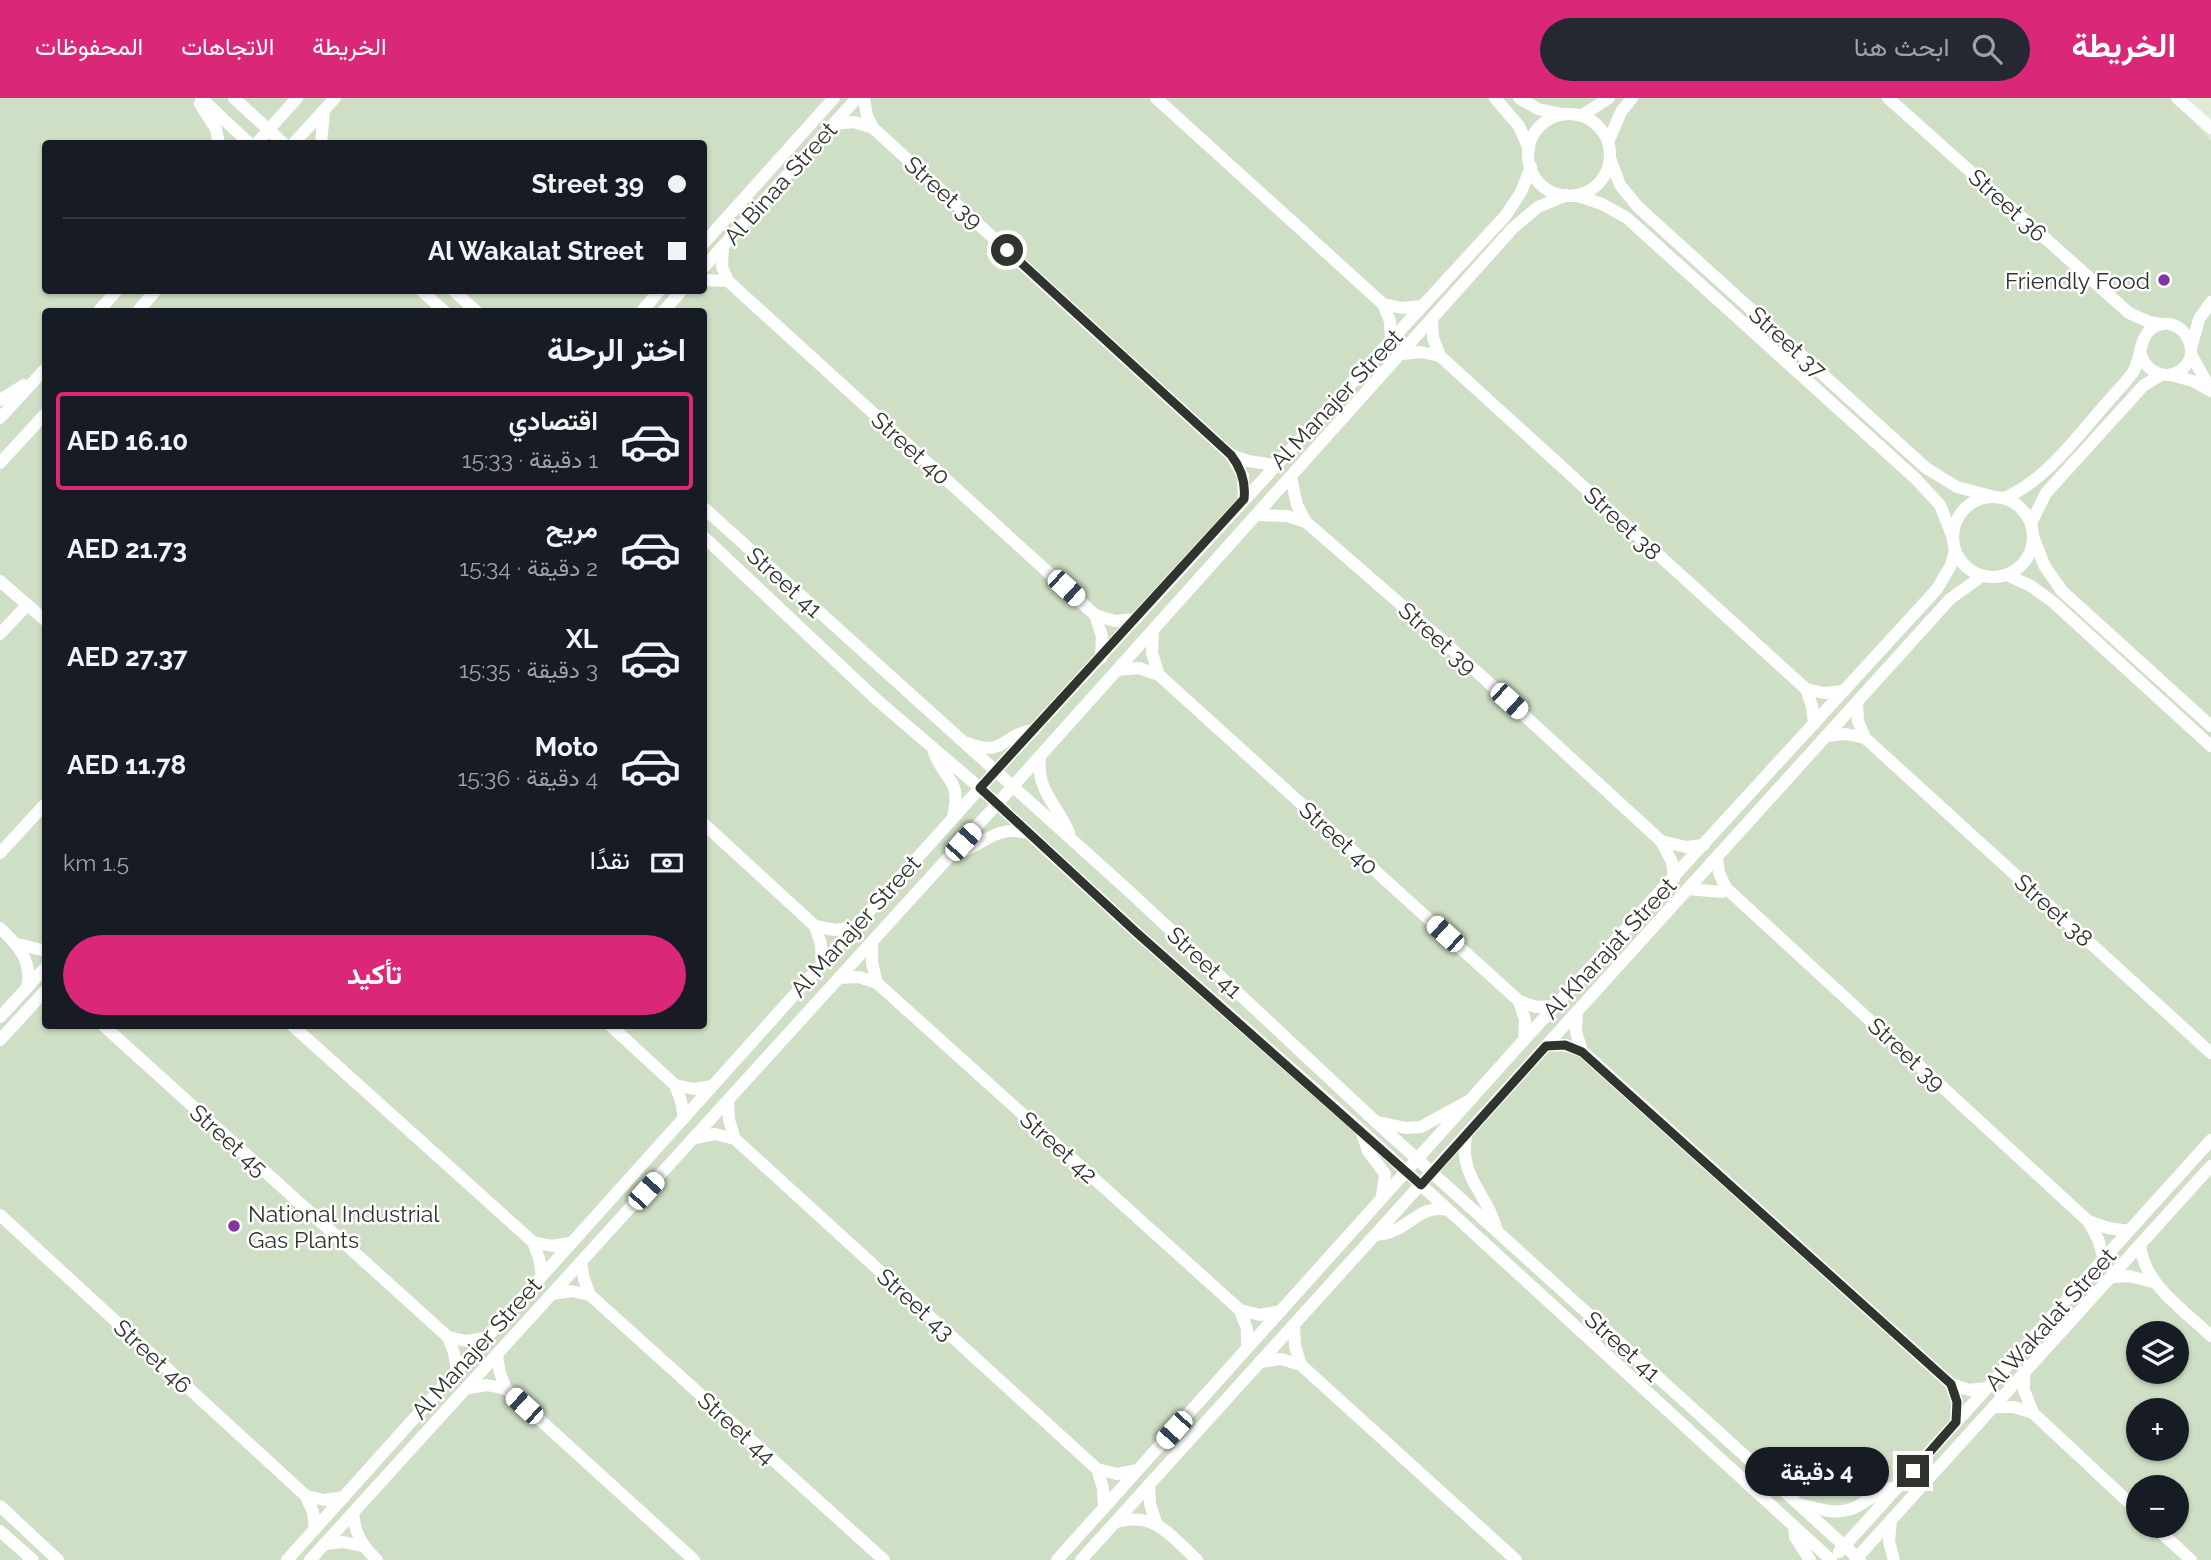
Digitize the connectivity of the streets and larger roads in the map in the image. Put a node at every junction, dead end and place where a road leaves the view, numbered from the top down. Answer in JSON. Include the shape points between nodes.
{"nodes":[{"id":1,"x":196,"y":98,"type":"edge"},
{"id":2,"x":201,"y":98,"type":"edge"},
{"id":3,"x":234,"y":98,"type":"edge"},
{"id":4,"x":297,"y":98,"type":"edge"},
{"id":5,"x":335,"y":98,"type":"edge"},
{"id":6,"x":834,"y":98,"type":"edge"},
{"id":7,"x":857,"y":98,"type":"edge"},
{"id":8,"x":864,"y":98,"type":"edge"},
{"id":9,"x":1156,"y":98,"type":"edge"},
{"id":10,"x":1495,"y":98,"type":"edge"},
{"id":11,"x":1518,"y":98,"type":"edge"},
{"id":12,"x":1609,"y":98,"type":"edge"},
{"id":13,"x":1632,"y":98,"type":"edge"},
{"id":14,"x":1888,"y":98,"type":"edge"},
{"id":15,"x":2177,"y":98,"type":"edge"},
{"id":16,"x":324,"y":111,"type":"junction"},
{"id":17,"x":1566,"y":114,"type":"junction"},
{"id":18,"x":1581,"y":116,"type":"junction"},
{"id":19,"x":834,"y":124,"type":"junction"},
{"id":20,"x":873,"y":128,"type":"junction"},
{"id":21,"x":2211,"y":128,"type":"edge"},
{"id":22,"x":269,"y":130,"type":"junction"},
{"id":23,"x":218,"y":140,"type":"edge"},
{"id":24,"x":248,"y":140,"type":"edge"},
{"id":25,"x":258,"y":140,"type":"edge"},
{"id":26,"x":280,"y":140,"type":"edge"},
{"id":27,"x":297,"y":140,"type":"edge"},
{"id":28,"x":321,"y":140,"type":"edge"},
{"id":29,"x":1608,"y":142,"type":"junction"},
{"id":30,"x":1529,"y":150,"type":"junction"},
{"id":31,"x":1610,"y":158,"type":"junction"},
{"id":32,"x":1531,"y":167,"type":"junction"},
{"id":33,"x":1571,"y":195,"type":"junction"},
{"id":34,"x":707,"y":240,"type":"edge"},
{"id":35,"x":723,"y":246,"type":"junction"},
{"id":36,"x":707,"y":264,"type":"edge"},
{"id":37,"x":707,"y":280,"type":"edge"},
{"id":38,"x":728,"y":281,"type":"junction"},
{"id":39,"x":114,"y":294,"type":"edge"},
{"id":40,"x":153,"y":294,"type":"edge"},
{"id":41,"x":425,"y":294,"type":"edge"},
{"id":42,"x":457,"y":294,"type":"edge"},
{"id":43,"x":657,"y":294,"type":"edge"},
{"id":44,"x":679,"y":294,"type":"edge"},
{"id":45,"x":1383,"y":303,"type":"junction"},
{"id":46,"x":1422,"y":306,"type":"junction"},
{"id":47,"x":2208,"y":306,"type":"edge"},
{"id":48,"x":101,"y":308,"type":"edge"},
{"id":49,"x":140,"y":308,"type":"edge"},
{"id":50,"x":441,"y":308,"type":"edge"},
{"id":51,"x":473,"y":308,"type":"edge"},
{"id":52,"x":645,"y":308,"type":"edge"},
{"id":53,"x":666,"y":308,"type":"edge"},
{"id":54,"x":2129,"y":313,"type":"junction"},
{"id":55,"x":1432,"y":320,"type":"junction"},
{"id":56,"x":2164,"y":324,"type":"junction"},
{"id":57,"x":1391,"y":340,"type":"junction"},
{"id":58,"x":2141,"y":348,"type":"junction"},
{"id":59,"x":2191,"y":351,"type":"junction"},
{"id":60,"x":1402,"y":354,"type":"junction"},
{"id":61,"x":1440,"y":356,"type":"junction"},
{"id":62,"x":42,"y":372,"type":"edge"},
{"id":63,"x":2166,"y":375,"type":"junction"},
{"id":64,"x":2211,"y":391,"type":"edge"},
{"id":65,"x":0,"y":400,"type":"edge"},
{"id":66,"x":42,"y":417,"type":"edge"},
{"id":67,"x":0,"y":418,"type":"edge"},
{"id":68,"x":1231,"y":455,"type":"junction"},
{"id":69,"x":0,"y":463,"type":"edge"},
{"id":70,"x":1275,"y":465,"type":"junction"},
{"id":71,"x":1291,"y":477,"type":"junction"},
{"id":72,"x":1998,"y":497,"type":"junction"},
{"id":73,"x":1244,"y":499,"type":"junction"},
{"id":74,"x":707,"y":512,"type":"edge"},
{"id":75,"x":1256,"y":515,"type":"junction"},
{"id":76,"x":1306,"y":522,"type":"junction"},
{"id":77,"x":2032,"y":529,"type":"junction"},
{"id":78,"x":707,"y":540,"type":"edge"},
{"id":79,"x":1954,"y":545,"type":"junction"},
{"id":80,"x":2007,"y":575,"type":"junction"},
{"id":81,"x":1982,"y":576,"type":"junction"},
{"id":82,"x":0,"y":581,"type":"edge"},
{"id":83,"x":27,"y":605,"type":"junction"},
{"id":84,"x":1095,"y":615,"type":"junction"},
{"id":85,"x":42,"y":618,"type":"edge"},
{"id":86,"x":1136,"y":620,"type":"junction"},
{"id":87,"x":1153,"y":631,"type":"junction"},
{"id":88,"x":0,"y":634,"type":"edge"},
{"id":89,"x":1101,"y":658,"type":"junction"},
{"id":90,"x":1118,"y":670,"type":"junction"},
{"id":91,"x":1159,"y":675,"type":"junction"},
{"id":92,"x":1805,"y":689,"type":"junction"},
{"id":93,"x":1844,"y":691,"type":"junction"},
{"id":94,"x":1857,"y":703,"type":"junction"},
{"id":95,"x":1814,"y":724,"type":"junction"},
{"id":96,"x":2211,"y":726,"type":"edge"},
{"id":97,"x":1035,"y":730,"type":"junction"},
{"id":98,"x":1826,"y":736,"type":"junction"},
{"id":99,"x":1865,"y":738,"type":"junction"},
{"id":100,"x":961,"y":740,"type":"junction"},
{"id":101,"x":2211,"y":746,"type":"edge"},
{"id":102,"x":933,"y":748,"type":"junction"},
{"id":103,"x":1040,"y":756,"type":"junction"},
{"id":104,"x":996,"y":772,"type":"junction"},
{"id":105,"x":1013,"y":787,"type":"junction"},
{"id":106,"x":980,"y":788,"type":"junction"},
{"id":107,"x":997,"y":804,"type":"junction"},
{"id":108,"x":42,"y":807,"type":"edge"},
{"id":109,"x":953,"y":818,"type":"junction"},
{"id":110,"x":707,"y":827,"type":"edge"},
{"id":111,"x":1029,"y":833,"type":"junction"},
{"id":112,"x":1072,"y":840,"type":"junction"},
{"id":113,"x":1661,"y":841,"type":"junction"},
{"id":114,"x":1703,"y":845,"type":"junction"},
{"id":115,"x":0,"y":853,"type":"edge"},
{"id":116,"x":950,"y":856,"type":"junction"},
{"id":117,"x":1717,"y":857,"type":"junction"},
{"id":118,"x":1674,"y":878,"type":"junction"},
{"id":119,"x":1726,"y":888,"type":"junction"},
{"id":120,"x":1688,"y":889,"type":"junction"},
{"id":121,"x":815,"y":926,"type":"junction"},
{"id":122,"x":855,"y":927,"type":"junction"},
{"id":123,"x":0,"y":928,"type":"edge"},
{"id":124,"x":872,"y":943,"type":"junction"},
{"id":125,"x":18,"y":944,"type":"junction"},
{"id":126,"x":42,"y":950,"type":"edge"},
{"id":127,"x":822,"y":964,"type":"junction"},
{"id":128,"x":42,"y":971,"type":"edge"},
{"id":129,"x":839,"y":978,"type":"junction"},
{"id":130,"x":877,"y":983,"type":"junction"},
{"id":131,"x":27,"y":988,"type":"junction"},
{"id":132,"x":42,"y":996,"type":"edge"},
{"id":133,"x":1519,"y":1001,"type":"junction"},
{"id":134,"x":1555,"y":1006,"type":"junction"},
{"id":135,"x":1577,"y":1012,"type":"junction"},
{"id":136,"x":0,"y":1017,"type":"edge"},
{"id":137,"x":107,"y":1029,"type":"edge"},
{"id":138,"x":296,"y":1029,"type":"edge"},
{"id":139,"x":614,"y":1029,"type":"edge"},
{"id":140,"x":0,"y":1040,"type":"edge"},
{"id":141,"x":1524,"y":1040,"type":"junction"},
{"id":142,"x":1546,"y":1046,"type":"junction"},
{"id":143,"x":1582,"y":1052,"type":"junction"},
{"id":144,"x":2211,"y":1053,"type":"edge"},
{"id":145,"x":675,"y":1085,"type":"junction"},
{"id":146,"x":712,"y":1086,"type":"junction"},
{"id":147,"x":1471,"y":1100,"type":"junction"},
{"id":148,"x":728,"y":1101,"type":"junction"},
{"id":149,"x":684,"y":1118,"type":"junction"},
{"id":150,"x":1375,"y":1121,"type":"junction"},
{"id":151,"x":1361,"y":1130,"type":"junction"},
{"id":152,"x":1466,"y":1135,"type":"junction"},
{"id":153,"x":694,"y":1138,"type":"junction"},
{"id":154,"x":735,"y":1139,"type":"junction"},
{"id":155,"x":2211,"y":1140,"type":"edge"},
{"id":156,"x":1417,"y":1159,"type":"junction"},
{"id":157,"x":2211,"y":1166,"type":"edge"},
{"id":158,"x":1406,"y":1171,"type":"junction"},
{"id":159,"x":1432,"y":1172,"type":"junction"},
{"id":160,"x":1421,"y":1185,"type":"junction"},
{"id":161,"x":1381,"y":1200,"type":"junction"},
{"id":162,"x":1448,"y":1210,"type":"junction"},
{"id":163,"x":0,"y":1215,"type":"edge"},
{"id":164,"x":2088,"y":1221,"type":"junction"},
{"id":165,"x":2129,"y":1231,"type":"junction"},
{"id":166,"x":1497,"y":1232,"type":"junction"},
{"id":167,"x":1376,"y":1235,"type":"junction"},
{"id":168,"x":533,"y":1242,"type":"junction"},
{"id":169,"x":570,"y":1243,"type":"junction"},
{"id":170,"x":2140,"y":1245,"type":"junction"},
{"id":171,"x":2104,"y":1259,"type":"junction"},
{"id":172,"x":581,"y":1263,"type":"junction"},
{"id":173,"x":542,"y":1275,"type":"junction"},
{"id":174,"x":2112,"y":1277,"type":"junction"},
{"id":175,"x":2153,"y":1282,"type":"junction"},
{"id":176,"x":552,"y":1294,"type":"junction"},
{"id":177,"x":590,"y":1295,"type":"junction"},
{"id":178,"x":1240,"y":1310,"type":"junction"},
{"id":179,"x":1281,"y":1311,"type":"junction"},
{"id":180,"x":1294,"y":1325,"type":"junction"},
{"id":181,"x":2211,"y":1336,"type":"edge"},
{"id":182,"x":448,"y":1337,"type":"junction"},
{"id":183,"x":485,"y":1338,"type":"junction"},
{"id":184,"x":1247,"y":1348,"type":"junction"},
{"id":185,"x":497,"y":1356,"type":"junction"},
{"id":186,"x":1261,"y":1362,"type":"junction"},
{"id":187,"x":1301,"y":1365,"type":"junction"},
{"id":188,"x":457,"y":1370,"type":"junction"},
{"id":189,"x":2024,"y":1374,"type":"junction"},
{"id":190,"x":1951,"y":1384,"type":"junction"},
{"id":191,"x":468,"y":1388,"type":"junction"},
{"id":192,"x":1987,"y":1388,"type":"junction"},
{"id":193,"x":506,"y":1389,"type":"junction"},
{"id":194,"x":1994,"y":1407,"type":"junction"},
{"id":195,"x":2033,"y":1413,"type":"junction"},
{"id":196,"x":1956,"y":1422,"type":"junction"},
{"id":197,"x":1097,"y":1469,"type":"junction"},
{"id":198,"x":1138,"y":1470,"type":"junction"},
{"id":199,"x":1149,"y":1485,"type":"junction"},
{"id":200,"x":1898,"y":1487,"type":"junction"},
{"id":201,"x":306,"y":1496,"type":"junction"},
{"id":202,"x":344,"y":1497,"type":"junction"},
{"id":203,"x":2126,"y":1500,"type":"edge"},
{"id":204,"x":1799,"y":1504,"type":"junction"},
{"id":205,"x":0,"y":1506,"type":"edge"},
{"id":206,"x":1104,"y":1507,"type":"junction"},
{"id":207,"x":353,"y":1513,"type":"junction"},
{"id":208,"x":1891,"y":1520,"type":"junction"},
{"id":209,"x":1116,"y":1522,"type":"junction"},
{"id":210,"x":1156,"y":1523,"type":"junction"},
{"id":211,"x":1794,"y":1526,"type":"junction"},
{"id":212,"x":315,"y":1529,"type":"junction"},
{"id":213,"x":0,"y":1531,"type":"edge"},
{"id":214,"x":2167,"y":1538,"type":"edge"},
{"id":215,"x":324,"y":1544,"type":"junction"},
{"id":216,"x":362,"y":1546,"type":"junction"},
{"id":217,"x":1845,"y":1546,"type":"junction"},
{"id":218,"x":1858,"y":1559,"type":"edge"},
{"id":219,"x":33,"y":1560,"type":"edge"},
{"id":220,"x":58,"y":1560,"type":"edge"},
{"id":221,"x":287,"y":1560,"type":"edge"},
{"id":222,"x":310,"y":1560,"type":"edge"},
{"id":223,"x":377,"y":1560,"type":"edge"},
{"id":224,"x":694,"y":1560,"type":"edge"},
{"id":225,"x":884,"y":1560,"type":"edge"},
{"id":226,"x":1057,"y":1560,"type":"edge"},
{"id":227,"x":1081,"y":1560,"type":"edge"},
{"id":228,"x":1197,"y":1560,"type":"edge"},
{"id":229,"x":1516,"y":1560,"type":"edge"},
{"id":230,"x":1810,"y":1560,"type":"edge"},
{"id":231,"x":1831,"y":1560,"type":"edge"},
{"id":232,"x":1894,"y":1560,"type":"edge"},
{"id":233,"x":2191,"y":1560,"type":"edge"}],
"edges":[{"from":1,"to":23,"type":"street"},
{"from":2,"to":24,"type":"street"},
{"from":3,"to":22,"type":"street"},
{"from":4,"to":22,"type":"street"},
{"from":5,"to":16,"type":"street"},
{"from":6,"to":34,"type":"street","name":"Al Binaa Street"},
{"from":7,"to":19,"type":"street","name":"Al Binaa Street"},
{"from":8,"to":20,"type":"street"},
{"from":9,"to":45,"type":"street"},
{"from":10,"to":30,"type":"street","via":[[1519,126]]},
{"from":11,"to":17,"type":"street","via":[[1538,109]]},
{"from":12,"to":18,"type":"street"},
{"from":13,"to":29,"type":"street"},
{"from":14,"to":54,"type":"street","name":"Street 36"},
{"from":15,"to":21,"type":"street"},
{"from":16,"to":27,"type":"street"},
{"from":16,"to":28,"type":"street"},
{"from":17,"to":18,"type":"street"},
{"from":17,"to":30,"type":"street","via":[[1538,129]]},
{"from":18,"to":29,"type":"street","via":[[1601,128]]},
{"from":19,"to":20,"type":"street","via":[[854,122]]},
{"from":19,"to":35,"type":"street","name":"Al Binaa Street"},
{"from":20,"to":68,"type":"street","name":"Street 39"},
{"from":22,"to":25,"type":"street"},
{"from":22,"to":26,"type":"street"},
{"from":29,"to":31,"type":"street"},
{"from":30,"to":32,"type":"street"},
{"from":31,"to":33,"type":"street","via":[[1602,180],[1590,190]]},
{"from":31,"to":72,"type":"street","name":"Street 37","via":[[1620,185],[1638,207],[1926,468],[1957,486]]},
{"from":32,"to":33,"type":"street","via":[[1545,187]]},
{"from":32,"to":46,"type":"street","name":"Al Manajer Street","via":[[1506,215]]},
{"from":33,"to":55,"type":"street","name":"Al Manajer Street","via":[[1525,217]]},
{"from":33,"to":79,"type":"street","name":"Street 37","via":[[1627,218],[1929,491],[1940,505]]},
{"from":35,"to":36,"type":"street","name":"Al Binaa Street"},
{"from":35,"to":38,"type":"street","via":[[722,267]]},
{"from":37,"to":38,"type":"street"},
{"from":38,"to":84,"type":"street","name":"Street 40"},
{"from":39,"to":48,"type":"street"},
{"from":40,"to":49,"type":"street"},
{"from":41,"to":50,"type":"street"},
{"from":42,"to":51,"type":"street"},
{"from":43,"to":52,"type":"street"},
{"from":44,"to":53,"type":"street"},
{"from":45,"to":46,"type":"street","via":[[1402,308]]},
{"from":45,"to":57,"type":"street"},
{"from":46,"to":57,"type":"street","name":"Al Manajer Street"},
{"from":47,"to":56,"type":"street","via":[[2186,319]]},
{"from":47,"to":59,"type":"street","via":[[2195,329]]},
{"from":54,"to":56,"type":"street","name":"Street 36","via":[[2149,323]]},
{"from":54,"to":58,"type":"street","name":"Street 36"},
{"from":55,"to":60,"type":"street","name":"Al Manajer Street"},
{"from":55,"to":61,"type":"street"},
{"from":56,"to":58,"type":"street","via":[[2151,328]]},
{"from":56,"to":59,"type":"street","via":[[2184,332]]},
{"from":57,"to":70,"type":"street","name":"Al Manajer Street"},
{"from":58,"to":63,"type":"street","via":[[2147,367]]},
{"from":58,"to":72,"type":"street","via":[[2125,382],[2043,473],[2025,488]]},
{"from":59,"to":63,"type":"street","via":[[2184,368]]},
{"from":59,"to":64,"type":"street"},
{"from":60,"to":61,"type":"street"},
{"from":60,"to":71,"type":"street","name":"Al Manajer Street"},
{"from":61,"to":92,"type":"street","name":"Street 38"},
{"from":62,"to":65,"type":"street"},
{"from":62,"to":67,"type":"street"},
{"from":63,"to":64,"type":"street"},
{"from":63,"to":77,"type":"street","via":[[2144,385],[2053,485],[2040,502]]},
{"from":66,"to":69,"type":"street"},
{"from":68,"to":70,"type":"street","name":"Street 39"},
{"from":68,"to":73,"type":"street","name":"Street 39","via":[[1242,476]]},
{"from":70,"to":73,"type":"street","name":"Al Manajer Street"},
{"from":71,"to":75,"type":"street","name":"Al Manajer Street"},
{"from":71,"to":76,"type":"street","name":"Street 39"},
{"from":72,"to":77,"type":"street","via":[[2025,512]]},
{"from":72,"to":79,"type":"street","via":[[1979,499],[1959,514]]},
{"from":73,"to":86,"type":"street","name":"Al Manajer Street"},
{"from":74,"to":100,"type":"street","name":"Street 41"},
{"from":75,"to":76,"type":"street"},
{"from":75,"to":87,"type":"street","name":"Al Manajer Street"},
{"from":76,"to":113,"type":"street","name":"Street 39"},
{"from":77,"to":80,"type":"street","via":[[2032,548],[2018,569]]},
{"from":77,"to":96,"type":"street","via":[[2044,565],[2063,591]]},
{"from":78,"to":102,"type":"street","name":"Street 41"},
{"from":79,"to":81,"type":"street","via":[[1961,562]]},
{"from":79,"to":93,"type":"street","name":"Al Kharajat Street","via":[[1948,571],[1937,589]]},
{"from":80,"to":81,"type":"street"},
{"from":80,"to":101,"type":"street","via":[[2053,602]]},
{"from":81,"to":94,"type":"street","name":"Al Kharajat Street","via":[[1950,599]]},
{"from":82,"to":83,"type":"street"},
{"from":83,"to":85,"type":"street"},
{"from":83,"to":88,"type":"street"},
{"from":84,"to":86,"type":"street","via":[[1115,621]]},
{"from":84,"to":89,"type":"street","via":[[1102,636]]},
{"from":86,"to":89,"type":"street","name":"Al Manajer Street"},
{"from":87,"to":90,"type":"street","name":"Al Manajer Street"},
{"from":87,"to":91,"type":"street","via":[[1152,653]]},
{"from":89,"to":97,"type":"street","name":"Al Manajer Street"},
{"from":90,"to":91,"type":"street","via":[[1139,668]]},
{"from":90,"to":103,"type":"street","name":"Al Manajer Street"},
{"from":91,"to":133,"type":"street","name":"Street 40"},
{"from":92,"to":93,"type":"street"},
{"from":92,"to":95,"type":"street"},
{"from":93,"to":95,"type":"street","name":"Al Kharajat Street"},
{"from":94,"to":98,"type":"street","name":"Al Kharajat Street"},
{"from":94,"to":99,"type":"street"},
{"from":95,"to":114,"type":"street","name":"Al Kharajat Street"},
{"from":97,"to":100,"type":"street","via":[[994,748]]},
{"from":97,"to":104,"type":"street","name":"Al Manajer Street"},
{"from":98,"to":99,"type":"street"},
{"from":98,"to":117,"type":"street","name":"Al Kharajat Street"},
{"from":99,"to":144,"type":"street","name":"Street 38"},
{"from":100,"to":104,"type":"street","name":"Street 41"},
{"from":102,"to":106,"type":"street","name":"Street 41"},
{"from":102,"to":109,"type":"street","via":[[956,789]]},
{"from":103,"to":105,"type":"street","name":"Al Manajer Street"},
{"from":103,"to":112,"type":"street","via":[[1043,788]]},
{"from":104,"to":105,"type":"street","name":"Street 41"},
{"from":104,"to":106,"type":"street","name":"Al Manajer Street"},
{"from":105,"to":107,"type":"street","name":"Al Manajer Street"},
{"from":105,"to":112,"type":"street","name":"Street 41"},
{"from":106,"to":107,"type":"street","name":"Street 41"},
{"from":106,"to":109,"type":"street","name":"Al Manajer Street"},
{"from":107,"to":111,"type":"street","name":"Street 41"},
{"from":107,"to":116,"type":"street","name":"Al Manajer Street"},
{"from":108,"to":115,"type":"street"},
{"from":109,"to":122,"type":"street","name":"Al Manajer Street"},
{"from":110,"to":121,"type":"street"},
{"from":111,"to":116,"type":"street","name":"Al Manajer Street","via":[[998,832]]},
{"from":111,"to":151,"type":"street","name":"Street 41"},
{"from":112,"to":150,"type":"street","name":"Street 41"},
{"from":113,"to":114,"type":"street","via":[[1686,847]]},
{"from":113,"to":118,"type":"street","name":"Street 39"},
{"from":114,"to":118,"type":"street","name":"Al Kharajat Street"},
{"from":116,"to":124,"type":"street","name":"Al Manajer Street"},
{"from":117,"to":119,"type":"street"},
{"from":117,"to":120,"type":"street","name":"Al Kharajat Street"},
{"from":118,"to":134,"type":"street","name":"Al Kharajat Street"},
{"from":119,"to":120,"type":"street","via":[[1722,892]]},
{"from":119,"to":164,"type":"street","name":"Street 39"},
{"from":120,"to":135,"type":"street","name":"Al Kharajat Street"},
{"from":121,"to":122,"type":"street"},
{"from":121,"to":127,"type":"street"},
{"from":122,"to":127,"type":"street","name":"Al Manajer Street"},
{"from":123,"to":125,"type":"street"},
{"from":124,"to":129,"type":"street","name":"Al Manajer Street"},
{"from":124,"to":130,"type":"street"},
{"from":125,"to":126,"type":"street"},
{"from":125,"to":131,"type":"street","via":[[27,964]]},
{"from":127,"to":146,"type":"street","name":"Al Manajer Street"},
{"from":128,"to":131,"type":"street"},
{"from":129,"to":130,"type":"street","via":[[859,977]]},
{"from":129,"to":148,"type":"street","name":"Al Manajer Street"},
{"from":130,"to":178,"type":"street","name":"Street 42"},
{"from":131,"to":136,"type":"street"},
{"from":132,"to":140,"type":"street"},
{"from":133,"to":134,"type":"street","via":[[1536,1007]]},
{"from":133,"to":141,"type":"street","via":[[1525,1020]]},
{"from":134,"to":141,"type":"street","name":"Al Kharajat Street"},
{"from":135,"to":142,"type":"street","name":"Al Kharajat Street"},
{"from":135,"to":143,"type":"street"},
{"from":137,"to":182,"type":"street","name":"Street 45"},
{"from":138,"to":168,"type":"street"},
{"from":139,"to":145,"type":"street"},
{"from":141,"to":147,"type":"street","name":"Al Kharajat Street"},
{"from":142,"to":143,"type":"street","via":[[1565,1045]]},
{"from":142,"to":152,"type":"street","name":"Al Kharajat Street"},
{"from":143,"to":190,"type":"street"},
{"from":145,"to":146,"type":"street"},
{"from":145,"to":149,"type":"street"},
{"from":146,"to":149,"type":"street","name":"Al Manajer Street"},
{"from":147,"to":150,"type":"street","via":[[1421,1127]]},
{"from":147,"to":156,"type":"street","name":"Al Kharajat Street"},
{"from":148,"to":153,"type":"street","name":"Al Manajer Street"},
{"from":148,"to":154,"type":"street"},
{"from":149,"to":169,"type":"street","name":"Al Manajer Street"},
{"from":150,"to":156,"type":"street","name":"Street 41"},
{"from":151,"to":158,"type":"street","name":"Street 41"},
{"from":151,"to":161,"type":"street","via":[[1368,1151],[1385,1174]]},
{"from":152,"to":159,"type":"street","name":"Al Kharajat Street"},
{"from":152,"to":166,"type":"street","via":[[1467,1172],[1491,1212]]},
{"from":153,"to":154,"type":"street","via":[[715,1135]]},
{"from":153,"to":172,"type":"street","name":"Al Manajer Street"},
{"from":154,"to":197,"type":"street","name":"Street 43"},
{"from":155,"to":165,"type":"street","name":"Al Wakalat Street"},
{"from":156,"to":158,"type":"street","name":"Al Kharajat Street"},
{"from":156,"to":159,"type":"street","name":"Street 41"},
{"from":157,"to":170,"type":"street","name":"Al Wakalat Street"},
{"from":158,"to":160,"type":"street","name":"Street 41"},
{"from":158,"to":161,"type":"street","name":"Al Kharajat Street"},
{"from":159,"to":160,"type":"street","name":"Al Kharajat Street"},
{"from":159,"to":166,"type":"street","name":"Street 41"},
{"from":160,"to":162,"type":"street","name":"Street 41"},
{"from":160,"to":167,"type":"street","name":"Al Kharajat Street"},
{"from":161,"to":179,"type":"street","name":"Al Kharajat Street"},
{"from":162,"to":167,"type":"street","via":[[1428,1209],[1398,1231]]},
{"from":162,"to":211,"type":"street","name":"Street 41"},
{"from":163,"to":201,"type":"street","name":"Street 46"},
{"from":164,"to":165,"type":"street","name":"Street 39"},
{"from":164,"to":171,"type":"street","name":"Street 39"},
{"from":165,"to":171,"type":"street","name":"Al Wakalat Street"},
{"from":166,"to":204,"type":"street","name":"Street 41"},
{"from":167,"to":180,"type":"street","name":"Al Kharajat Street"},
{"from":168,"to":169,"type":"street"},
{"from":168,"to":173,"type":"street"},
{"from":169,"to":173,"type":"street","name":"Al Manajer Street"},
{"from":170,"to":174,"type":"street","name":"Al Wakalat Street"},
{"from":170,"to":175,"type":"street"},
{"from":171,"to":192,"type":"street","name":"Al Wakalat Street"},
{"from":172,"to":176,"type":"street","name":"Al Manajer Street"},
{"from":172,"to":177,"type":"street"},
{"from":173,"to":183,"type":"street","name":"Al Manajer Street"},
{"from":174,"to":175,"type":"street"},
{"from":174,"to":189,"type":"street","name":"Al Wakalat Street"},
{"from":175,"to":181,"type":"street"},
{"from":176,"to":177,"type":"street"},
{"from":176,"to":185,"type":"street","name":"Al Manajer Street"},
{"from":177,"to":225,"type":"street","name":"Street 44"},
{"from":178,"to":179,"type":"street","via":[[1261,1315]]},
{"from":178,"to":184,"type":"street"},
{"from":179,"to":184,"type":"street","name":"Al Kharajat Street"},
{"from":180,"to":186,"type":"street","name":"Al Kharajat Street"},
{"from":180,"to":187,"type":"street"},
{"from":182,"to":183,"type":"street","via":[[466,1341]]},
{"from":182,"to":188,"type":"street"},
{"from":183,"to":188,"type":"street","name":"Al Manajer Street"},
{"from":184,"to":198,"type":"street","name":"Al Kharajat Street"},
{"from":185,"to":191,"type":"street","name":"Al Manajer Street"},
{"from":185,"to":193,"type":"street"},
{"from":186,"to":187,"type":"street","via":[[1281,1359]]},
{"from":186,"to":199,"type":"street","name":"Al Kharajat Street"},
{"from":187,"to":229,"type":"street"},
{"from":188,"to":202,"type":"street","name":"Al Manajer Street"},
{"from":189,"to":194,"type":"street","name":"Al Wakalat Street"},
{"from":189,"to":195,"type":"street","via":[[2024,1390]]},
{"from":190,"to":192,"type":"street","via":[[1969,1390]]},
{"from":190,"to":196,"type":"street","via":[[1957,1402]]},
{"from":191,"to":193,"type":"street"},
{"from":191,"to":207,"type":"street","name":"Al Manajer Street"},
{"from":192,"to":196,"type":"street","name":"Al Wakalat Street"},
{"from":193,"to":224,"type":"street"},
{"from":194,"to":195,"type":"street"},
{"from":194,"to":208,"type":"street","name":"Al Wakalat Street"},
{"from":195,"to":203,"type":"street"},
{"from":196,"to":200,"type":"street","name":"Al Wakalat Street"},
{"from":197,"to":198,"type":"street","via":[[1117,1474]]},
{"from":197,"to":206,"type":"street"},
{"from":198,"to":206,"type":"street","name":"Al Kharajat Street"},
{"from":199,"to":209,"type":"street","name":"Al Kharajat Street"},
{"from":199,"to":210,"type":"street"},
{"from":200,"to":204,"type":"street","via":[[1880,1491],[1845,1511]]},
{"from":200,"to":217,"type":"street","name":"Al Wakalat Street"},
{"from":201,"to":202,"type":"street"},
{"from":201,"to":212,"type":"street"},
{"from":202,"to":212,"type":"street","name":"Al Manajer Street"},
{"from":204,"to":217,"type":"street","name":"Street 41"},
{"from":205,"to":220,"type":"street"},
{"from":206,"to":226,"type":"street","name":"Al Kharajat Street"},
{"from":207,"to":215,"type":"street","name":"Al Manajer Street"},
{"from":207,"to":216,"type":"street"},
{"from":208,"to":218,"type":"street","name":"Al Wakalat Street"},
{"from":208,"to":232,"type":"street","via":[[1888,1534]]},
{"from":209,"to":210,"type":"street"},
{"from":209,"to":227,"type":"street","name":"Al Kharajat Street"},
{"from":210,"to":228,"type":"street"},
{"from":211,"to":230,"type":"street","via":[[1797,1541]]},
{"from":211,"to":231,"type":"street","name":"Street 41"},
{"from":212,"to":221,"type":"street","name":"Al Manajer Street"},
{"from":213,"to":219,"type":"street"},
{"from":214,"to":233,"type":"street"},
{"from":215,"to":216,"type":"street"},
{"from":215,"to":222,"type":"street","name":"Al Manajer Street"},
{"from":216,"to":223,"type":"street"},
{"from":217,"to":218,"type":"street","name":"Street 41"},
{"from":217,"to":231,"type":"street","name":"Al Wakalat Street"}]}
